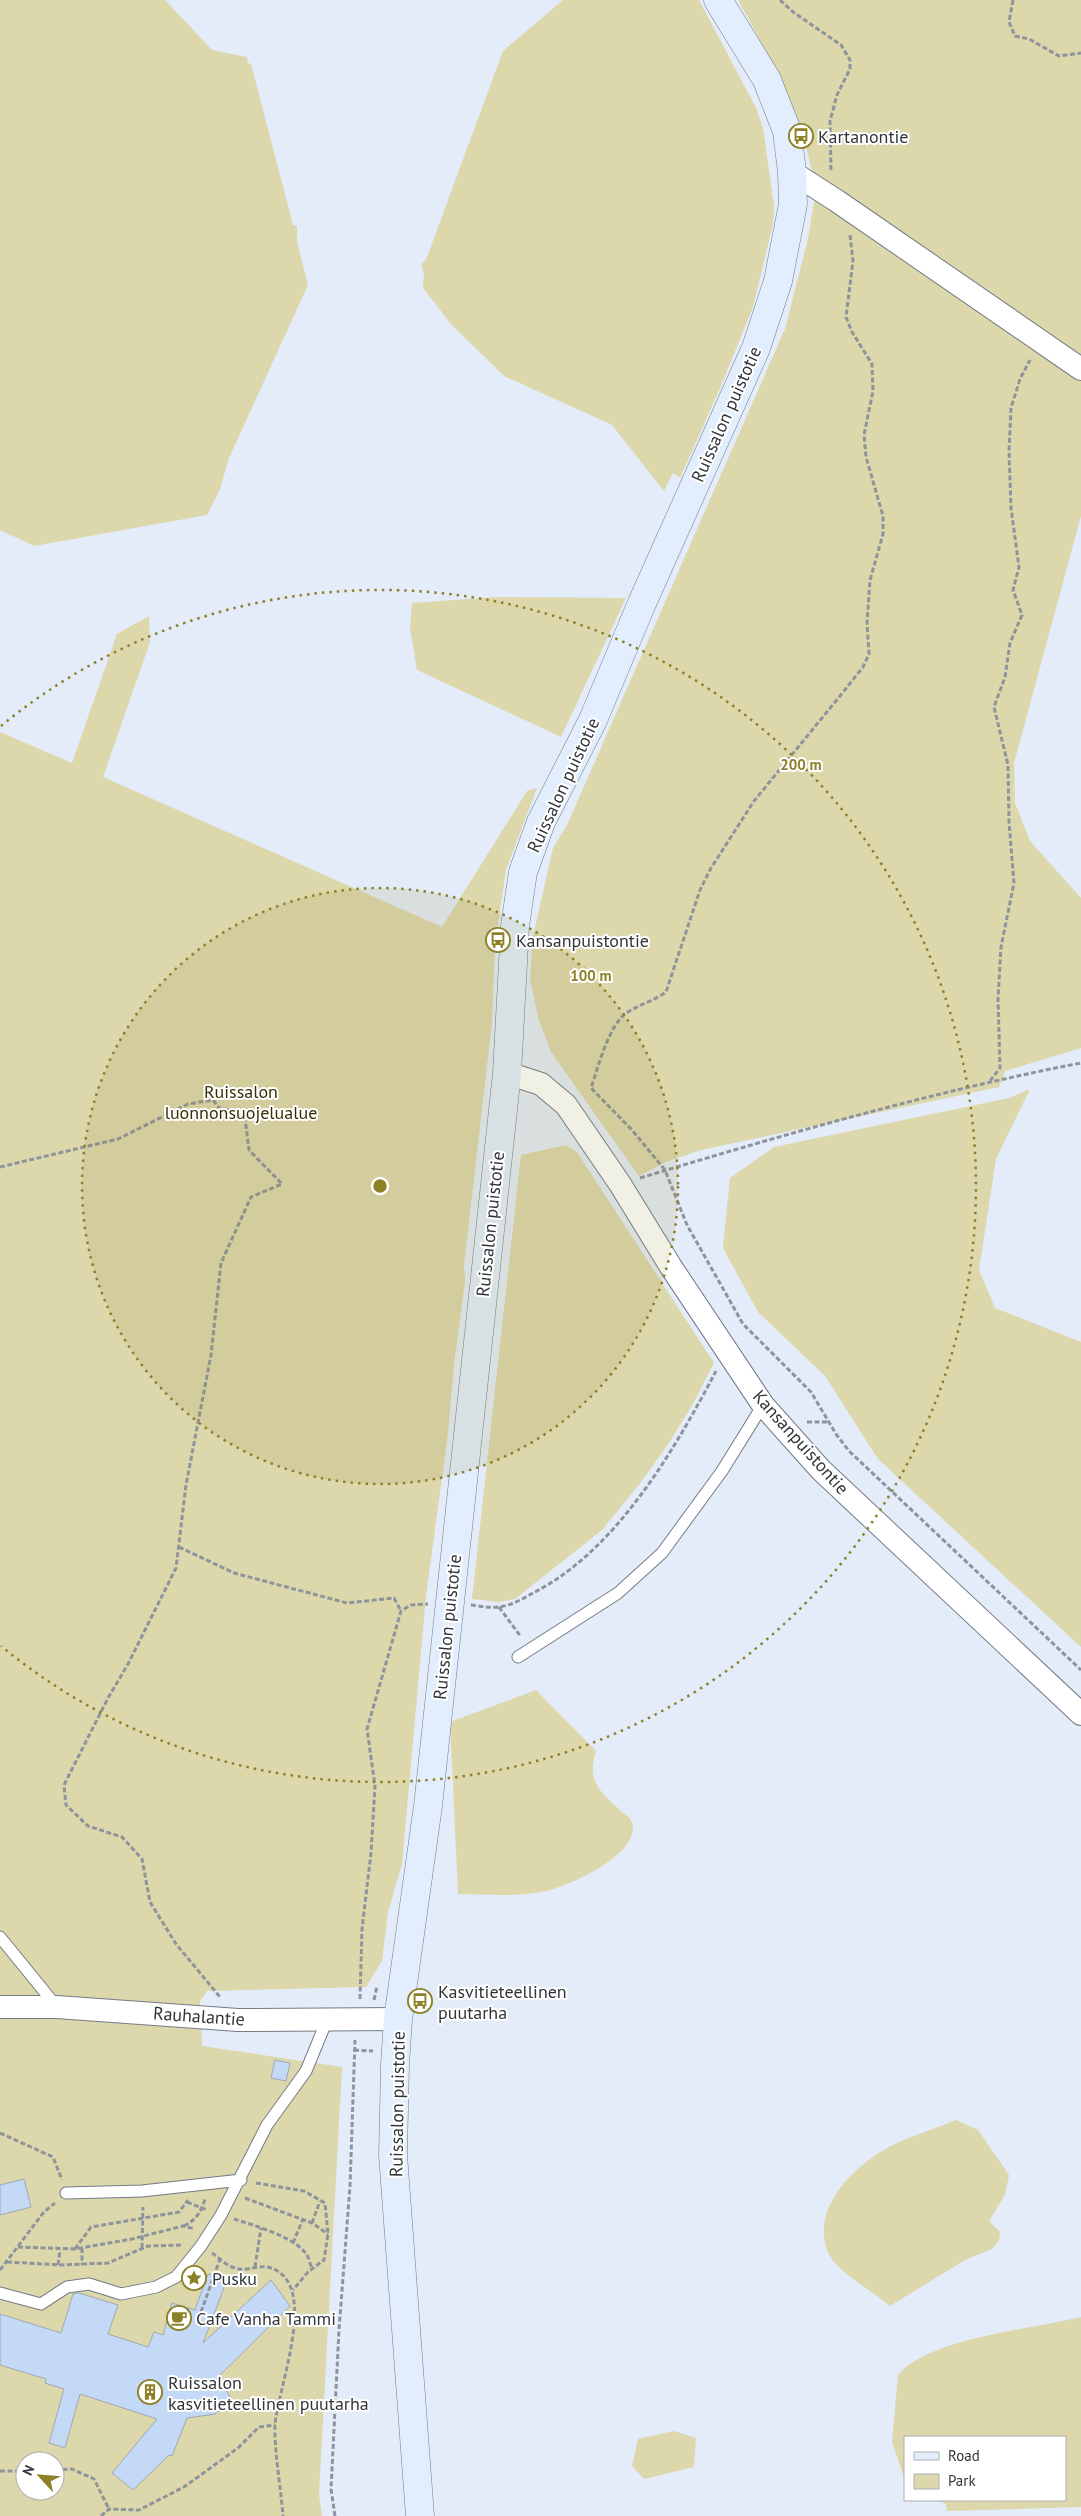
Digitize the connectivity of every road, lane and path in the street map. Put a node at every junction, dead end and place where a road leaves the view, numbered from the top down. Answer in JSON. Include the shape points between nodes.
{"nodes":[{"id":1,"x":718,"y":0,"type":"edge"},
{"id":2,"x":780,"y":0,"type":"edge"},
{"id":3,"x":1013,"y":0,"type":"edge"},
{"id":4,"x":1081,"y":53,"type":"edge"},
{"id":5,"x":792,"y":172,"type":"junction"},
{"id":6,"x":837,"y":201,"type":"junction"},
{"id":7,"x":1041,"y":340,"type":"junction"},
{"id":8,"x":1081,"y":369,"type":"edge"},
{"id":9,"x":1081,"y":1063,"type":"edge"},
{"id":10,"x":506,"y":1074,"type":"junction"},
{"id":11,"x":990,"y":1081,"type":"junction"},
{"id":12,"x":0,"y":1167,"type":"edge"},
{"id":13,"x":665,"y":1170,"type":"junction"},
{"id":14,"x":620,"y":1184,"type":"junction"},
{"id":15,"x":718,"y":1368,"type":"dead end"},
{"id":16,"x":763,"y":1405,"type":"junction"},
{"id":17,"x":178,"y":1547,"type":"junction"},
{"id":18,"x":432,"y":1603,"type":"dead end"},
{"id":19,"x":468,"y":1605,"type":"dead end"},
{"id":20,"x":499,"y":1607,"type":"junction"},
{"id":21,"x":401,"y":1611,"type":"junction"},
{"id":22,"x":531,"y":1649,"type":"junction"},
{"id":23,"x":518,"y":1657,"type":"dead end"},
{"id":24,"x":1081,"y":1670,"type":"edge"},
{"id":25,"x":1081,"y":1714,"type":"edge"},
{"id":26,"x":0,"y":1936,"type":"edge"},
{"id":27,"x":378,"y":1984,"type":"dead end"},
{"id":28,"x":0,"y":2007,"type":"edge"},
{"id":29,"x":56,"y":2007,"type":"junction"},
{"id":30,"x":398,"y":2019,"type":"junction"},
{"id":31,"x":238,"y":2020,"type":"junction"},
{"id":32,"x":327,"y":2020,"type":"junction"},
{"id":33,"x":363,"y":2020,"type":"junction"},
{"id":34,"x":354,"y":2050,"type":"junction"},
{"id":35,"x":380,"y":2051,"type":"dead end"},
{"id":36,"x":0,"y":2133,"type":"edge"},
{"id":37,"x":241,"y":2180,"type":"junction"},
{"id":38,"x":192,"y":2186,"type":"junction"},
{"id":39,"x":142,"y":2191,"type":"junction"},
{"id":40,"x":66,"y":2193,"type":"junction"},
{"id":41,"x":232,"y":2194,"type":"junction"},
{"id":42,"x":320,"y":2201,"type":"junction"},
{"id":43,"x":187,"y":2202,"type":"junction"},
{"id":44,"x":202,"y":2208,"type":"junction"},
{"id":45,"x":221,"y":2215,"type":"junction"},
{"id":46,"x":143,"y":2218,"type":"junction"},
{"id":47,"x":303,"y":2219,"type":"junction"},
{"id":48,"x":312,"y":2223,"type":"junction"},
{"id":49,"x":183,"y":2226,"type":"junction"},
{"id":50,"x":261,"y":2228,"type":"junction"},
{"id":51,"x":210,"y":2232,"type":"junction"},
{"id":52,"x":328,"y":2234,"type":"junction"},
{"id":53,"x":293,"y":2243,"type":"junction"},
{"id":54,"x":201,"y":2246,"type":"junction"},
{"id":55,"x":18,"y":2248,"type":"junction"},
{"id":56,"x":82,"y":2248,"type":"junction"},
{"id":57,"x":142,"y":2248,"type":"junction"},
{"id":58,"x":74,"y":2249,"type":"junction"},
{"id":59,"x":60,"y":2250,"type":"junction"},
{"id":60,"x":220,"y":2259,"type":"junction"},
{"id":61,"x":7,"y":2262,"type":"junction"},
{"id":62,"x":58,"y":2265,"type":"junction"},
{"id":63,"x":82,"y":2266,"type":"junction"},
{"id":64,"x":255,"y":2267,"type":"junction"},
{"id":65,"x":312,"y":2269,"type":"junction"},
{"id":66,"x":0,"y":2270,"type":"edge"},
{"id":67,"x":293,"y":2290,"type":"junction"},
{"id":68,"x":0,"y":2293,"type":"edge"},
{"id":69,"x":201,"y":2312,"type":"dead end"},
{"id":70,"x":275,"y":2425,"type":"junction"},
{"id":71,"x":65,"y":2469,"type":"edge"},
{"id":72,"x":0,"y":2471,"type":"edge"},
{"id":73,"x":15,"y":2471,"type":"edge"},
{"id":74,"x":108,"y":2509,"type":"junction"},
{"id":75,"x":139,"y":2510,"type":"junction"},
{"id":76,"x":101,"y":2516,"type":"edge"},
{"id":77,"x":141,"y":2516,"type":"edge"},
{"id":78,"x":283,"y":2516,"type":"edge"},
{"id":79,"x":335,"y":2516,"type":"edge"},
{"id":80,"x":420,"y":2516,"type":"edge"}],
"edges":[{"from":1,"to":5,"type":"street","name":"Ruissalon puistotie","via":[[767,80],[787,131]]},
{"from":2,"to":6,"type":"path","via":[[842,45],[850,60],[850,69],[837,95],[830,121],[831,178]]},
{"from":3,"to":4,"type":"path","via":[[1010,22],[1015,36],[1029,39],[1059,56]]},
{"from":5,"to":6,"type":"street"},
{"from":5,"to":10,"type":"street","name":"Ruissalon puistotie","via":[[793,204],[788,235],[778,282],[756,348],[593,720],[541,822],[523,872],[515,926]]},
{"from":6,"to":7,"type":"street"},
{"from":6,"to":13,"type":"path","via":[[849,231],[853,261],[846,316],[872,364],[873,391],[864,435],[866,457],[883,516],[882,534],[870,580],[869,654],[863,667],[754,800],[712,868],[700,890],[666,992],[654,1001],[627,1012],[615,1024],[591,1088]]},
{"from":7,"to":8,"type":"street"},
{"from":7,"to":11,"type":"path","via":[[1020,380],[1011,408],[1011,508],[1019,567],[1013,590],[1022,616],[1010,643],[1005,677],[994,707],[1008,764],[1014,883],[1001,947],[998,999],[1000,1068]]},
{"from":9,"to":11,"type":"path"},
{"from":10,"to":14,"type":"street","name":"Kansanpuistontie","via":[[542,1084],[566,1105]]},
{"from":10,"to":30,"type":"street","name":"Ruissalon puistotie","via":[[428,1806]]},
{"from":11,"to":13,"type":"path","via":[[850,1116]]},
{"from":12,"to":17,"type":"path","via":[[118,1139],[188,1104],[213,1100],[220,1109],[235,1110],[245,1118],[249,1150],[282,1184],[251,1196],[221,1263],[211,1355],[186,1485]]},
{"from":13,"to":14,"type":"path"},
{"from":13,"to":24,"type":"path","via":[[687,1225],[743,1324],[811,1392],[850,1451]]},
{"from":14,"to":16,"type":"street","name":"Kansanpuistontie"},
{"from":15,"to":20,"type":"path","via":[[679,1440],[623,1517],[580,1560],[547,1586]]},
{"from":16,"to":22,"type":"lane","via":[[722,1471],[662,1553],[618,1593]]},
{"from":16,"to":25,"type":"street","name":"Kansanpuistontie","via":[[821,1470]]},
{"from":17,"to":21,"type":"path","via":[[234,1573],[347,1603],[394,1598]]},
{"from":17,"to":31,"type":"path","via":[[176,1568],[64,1785],[66,1805],[88,1826],[122,1837],[142,1859],[150,1902],[176,1944]]},
{"from":18,"to":21,"type":"path","via":[[411,1604]]},
{"from":19,"to":20,"type":"path"},
{"from":20,"to":22,"type":"path"},
{"from":21,"to":33,"type":"path","via":[[367,1729],[375,1786],[362,1929]]},
{"from":22,"to":23,"type":"lane"},
{"from":26,"to":29,"type":"lane"},
{"from":27,"to":33,"type":"path"},
{"from":28,"to":29,"type":"street","name":"Rauhalantie"},
{"from":29,"to":31,"type":"street","name":"Rauhalantie"},
{"from":30,"to":33,"type":"street","name":"Rauhalantie"},
{"from":30,"to":80,"type":"street","name":"Ruissalon puistotie","via":[[393,2156]]},
{"from":31,"to":32,"type":"street","name":"Rauhalantie"},
{"from":32,"to":33,"type":"street","name":"Rauhalantie"},
{"from":32,"to":37,"type":"lane","via":[[306,2071],[267,2125]]},
{"from":33,"to":34,"type":"path"},
{"from":34,"to":35,"type":"path"},
{"from":34,"to":79,"type":"path","via":[[350,2186],[331,2489]]},
{"from":36,"to":40,"type":"path","via":[[53,2157]]},
{"from":37,"to":38,"type":"lane"},
{"from":37,"to":41,"type":"lane"},
{"from":37,"to":42,"type":"path","via":[[304,2191]]},
{"from":38,"to":39,"type":"lane"},
{"from":38,"to":43,"type":"path"},
{"from":39,"to":40,"type":"lane"},
{"from":39,"to":46,"type":"path"},
{"from":40,"to":55,"type":"path","via":[[44,2212]]},
{"from":41,"to":45,"type":"lane"},
{"from":41,"to":47,"type":"path"},
{"from":42,"to":48,"type":"path"},
{"from":42,"to":52,"type":"path","via":[[325,2204]]},
{"from":43,"to":44,"type":"path"},
{"from":43,"to":46,"type":"path","via":[[180,2212]]},
{"from":44,"to":45,"type":"path"},
{"from":44,"to":49,"type":"path","via":[[194,2221]]},
{"from":45,"to":50,"type":"path"},
{"from":45,"to":51,"type":"lane"},
{"from":46,"to":57,"type":"path"},
{"from":46,"to":58,"type":"path","via":[[91,2227]]},
{"from":47,"to":48,"type":"path"},
{"from":47,"to":53,"type":"path"},
{"from":48,"to":52,"type":"path"},
{"from":49,"to":51,"type":"path"},
{"from":49,"to":56,"type":"path"},
{"from":50,"to":53,"type":"path"},
{"from":50,"to":64,"type":"path"},
{"from":51,"to":54,"type":"lane"},
{"from":52,"to":65,"type":"path","via":[[324,2260]]},
{"from":53,"to":65,"type":"path","via":[[306,2254]]},
{"from":54,"to":57,"type":"path"},
{"from":54,"to":60,"type":"path"},
{"from":54,"to":68,"type":"lane","via":[[176,2277],[143,2292],[121,2294],[89,2284],[67,2287],[41,2304]]},
{"from":55,"to":59,"type":"path"},
{"from":55,"to":61,"type":"path"},
{"from":56,"to":58,"type":"path"},
{"from":56,"to":63,"type":"path"},
{"from":57,"to":63,"type":"path","via":[[108,2264]]},
{"from":58,"to":59,"type":"path"},
{"from":59,"to":62,"type":"path"},
{"from":60,"to":64,"type":"path","via":[[235,2269]]},
{"from":60,"to":69,"type":"path"},
{"from":61,"to":62,"type":"path"},
{"from":61,"to":66,"type":"path"},
{"from":62,"to":63,"type":"path"},
{"from":64,"to":67,"type":"path","via":[[264,2266],[278,2272]]},
{"from":65,"to":67,"type":"path"},
{"from":67,"to":70,"type":"path","via":[[296,2304],[286,2378]]},
{"from":70,"to":75,"type":"path","via":[[259,2427],[238,2448],[184,2487]]},
{"from":70,"to":78,"type":"path"},
{"from":71,"to":74,"type":"path","via":[[72,2469],[94,2479]]},
{"from":72,"to":73,"type":"path"},
{"from":74,"to":75,"type":"path"},
{"from":74,"to":76,"type":"path"},
{"from":75,"to":77,"type":"path"}]}
